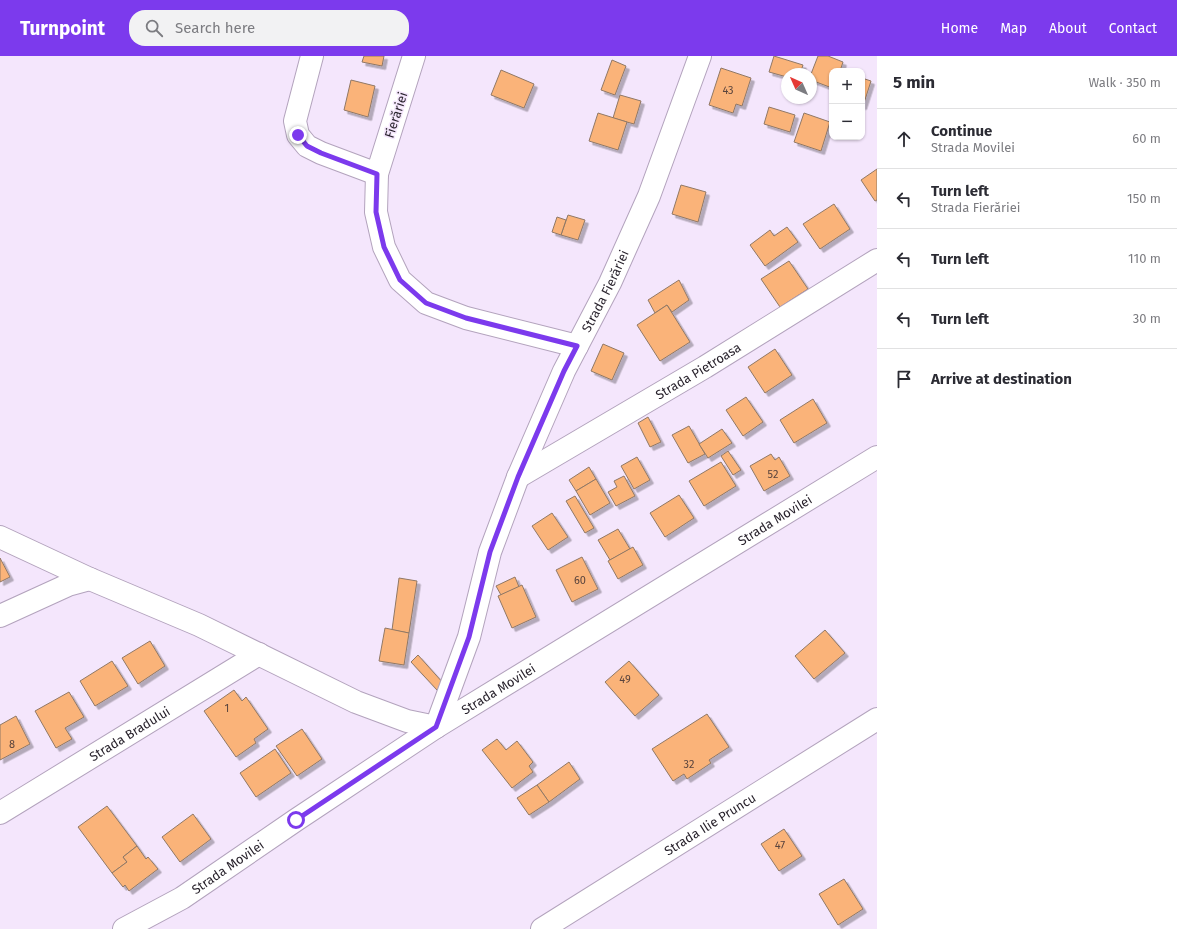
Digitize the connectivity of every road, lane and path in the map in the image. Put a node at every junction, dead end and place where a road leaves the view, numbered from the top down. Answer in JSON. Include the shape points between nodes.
{"nodes":[{"id":1,"x":312,"y":56,"type":"edge"},
{"id":2,"x":414,"y":56,"type":"edge"},
{"id":3,"x":700,"y":56,"type":"edge"},
{"id":4,"x":377,"y":174,"type":"junction"},
{"id":5,"x":877,"y":260,"type":"edge"},
{"id":6,"x":577,"y":346,"type":"junction"},
{"id":7,"x":877,"y":457,"type":"edge"},
{"id":8,"x":518,"y":477,"type":"junction"},
{"id":9,"x":0,"y":537,"type":"edge"},
{"id":10,"x":90,"y":579,"type":"junction"},
{"id":11,"x":0,"y":616,"type":"edge"},
{"id":12,"x":259,"y":654,"type":"junction"},
{"id":13,"x":877,"y":719,"type":"edge"},
{"id":14,"x":436,"y":727,"type":"junction"},
{"id":15,"x":0,"y":813,"type":"edge"},
{"id":16,"x":124,"y":929,"type":"edge"},
{"id":17,"x":542,"y":929,"type":"edge"}],
"edges":[{"from":1,"to":4,"type":"street","via":[[295,121],[298,135],[307,146],[321,153]]},
{"from":2,"to":4,"type":"street","name":"Fierăriei"},
{"from":3,"to":6,"type":"street","name":"Strada Fierăriei","via":[[649,196],[610,284]]},
{"from":4,"to":6,"type":"street","name":"Fierăriei","via":[[376,212],[384,247],[400,280],[426,303],[466,318]]},
{"from":5,"to":8,"type":"street","name":"Strada Pietroasa","via":[[705,367]]},
{"from":6,"to":8,"type":"street","name":"Strada Fierăriei"},
{"from":7,"to":14,"type":"street","name":"Strada Movilei"},
{"from":8,"to":14,"type":"street","name":"Strada Fierăriei","via":[[490,552],[469,637]]},
{"from":9,"to":10,"type":"street"},
{"from":10,"to":11,"type":"street","via":[[68,585]]},
{"from":10,"to":12,"type":"street","via":[[199,625]]},
{"from":12,"to":14,"type":"street","via":[[356,702],[408,721]]},
{"from":12,"to":15,"type":"street","name":"Strada Bradului"},
{"from":13,"to":17,"type":"street","name":"Strada Ilie Pruncu"},
{"from":14,"to":16,"type":"street","name":"Strada Movilei","via":[[182,898]]}]}
